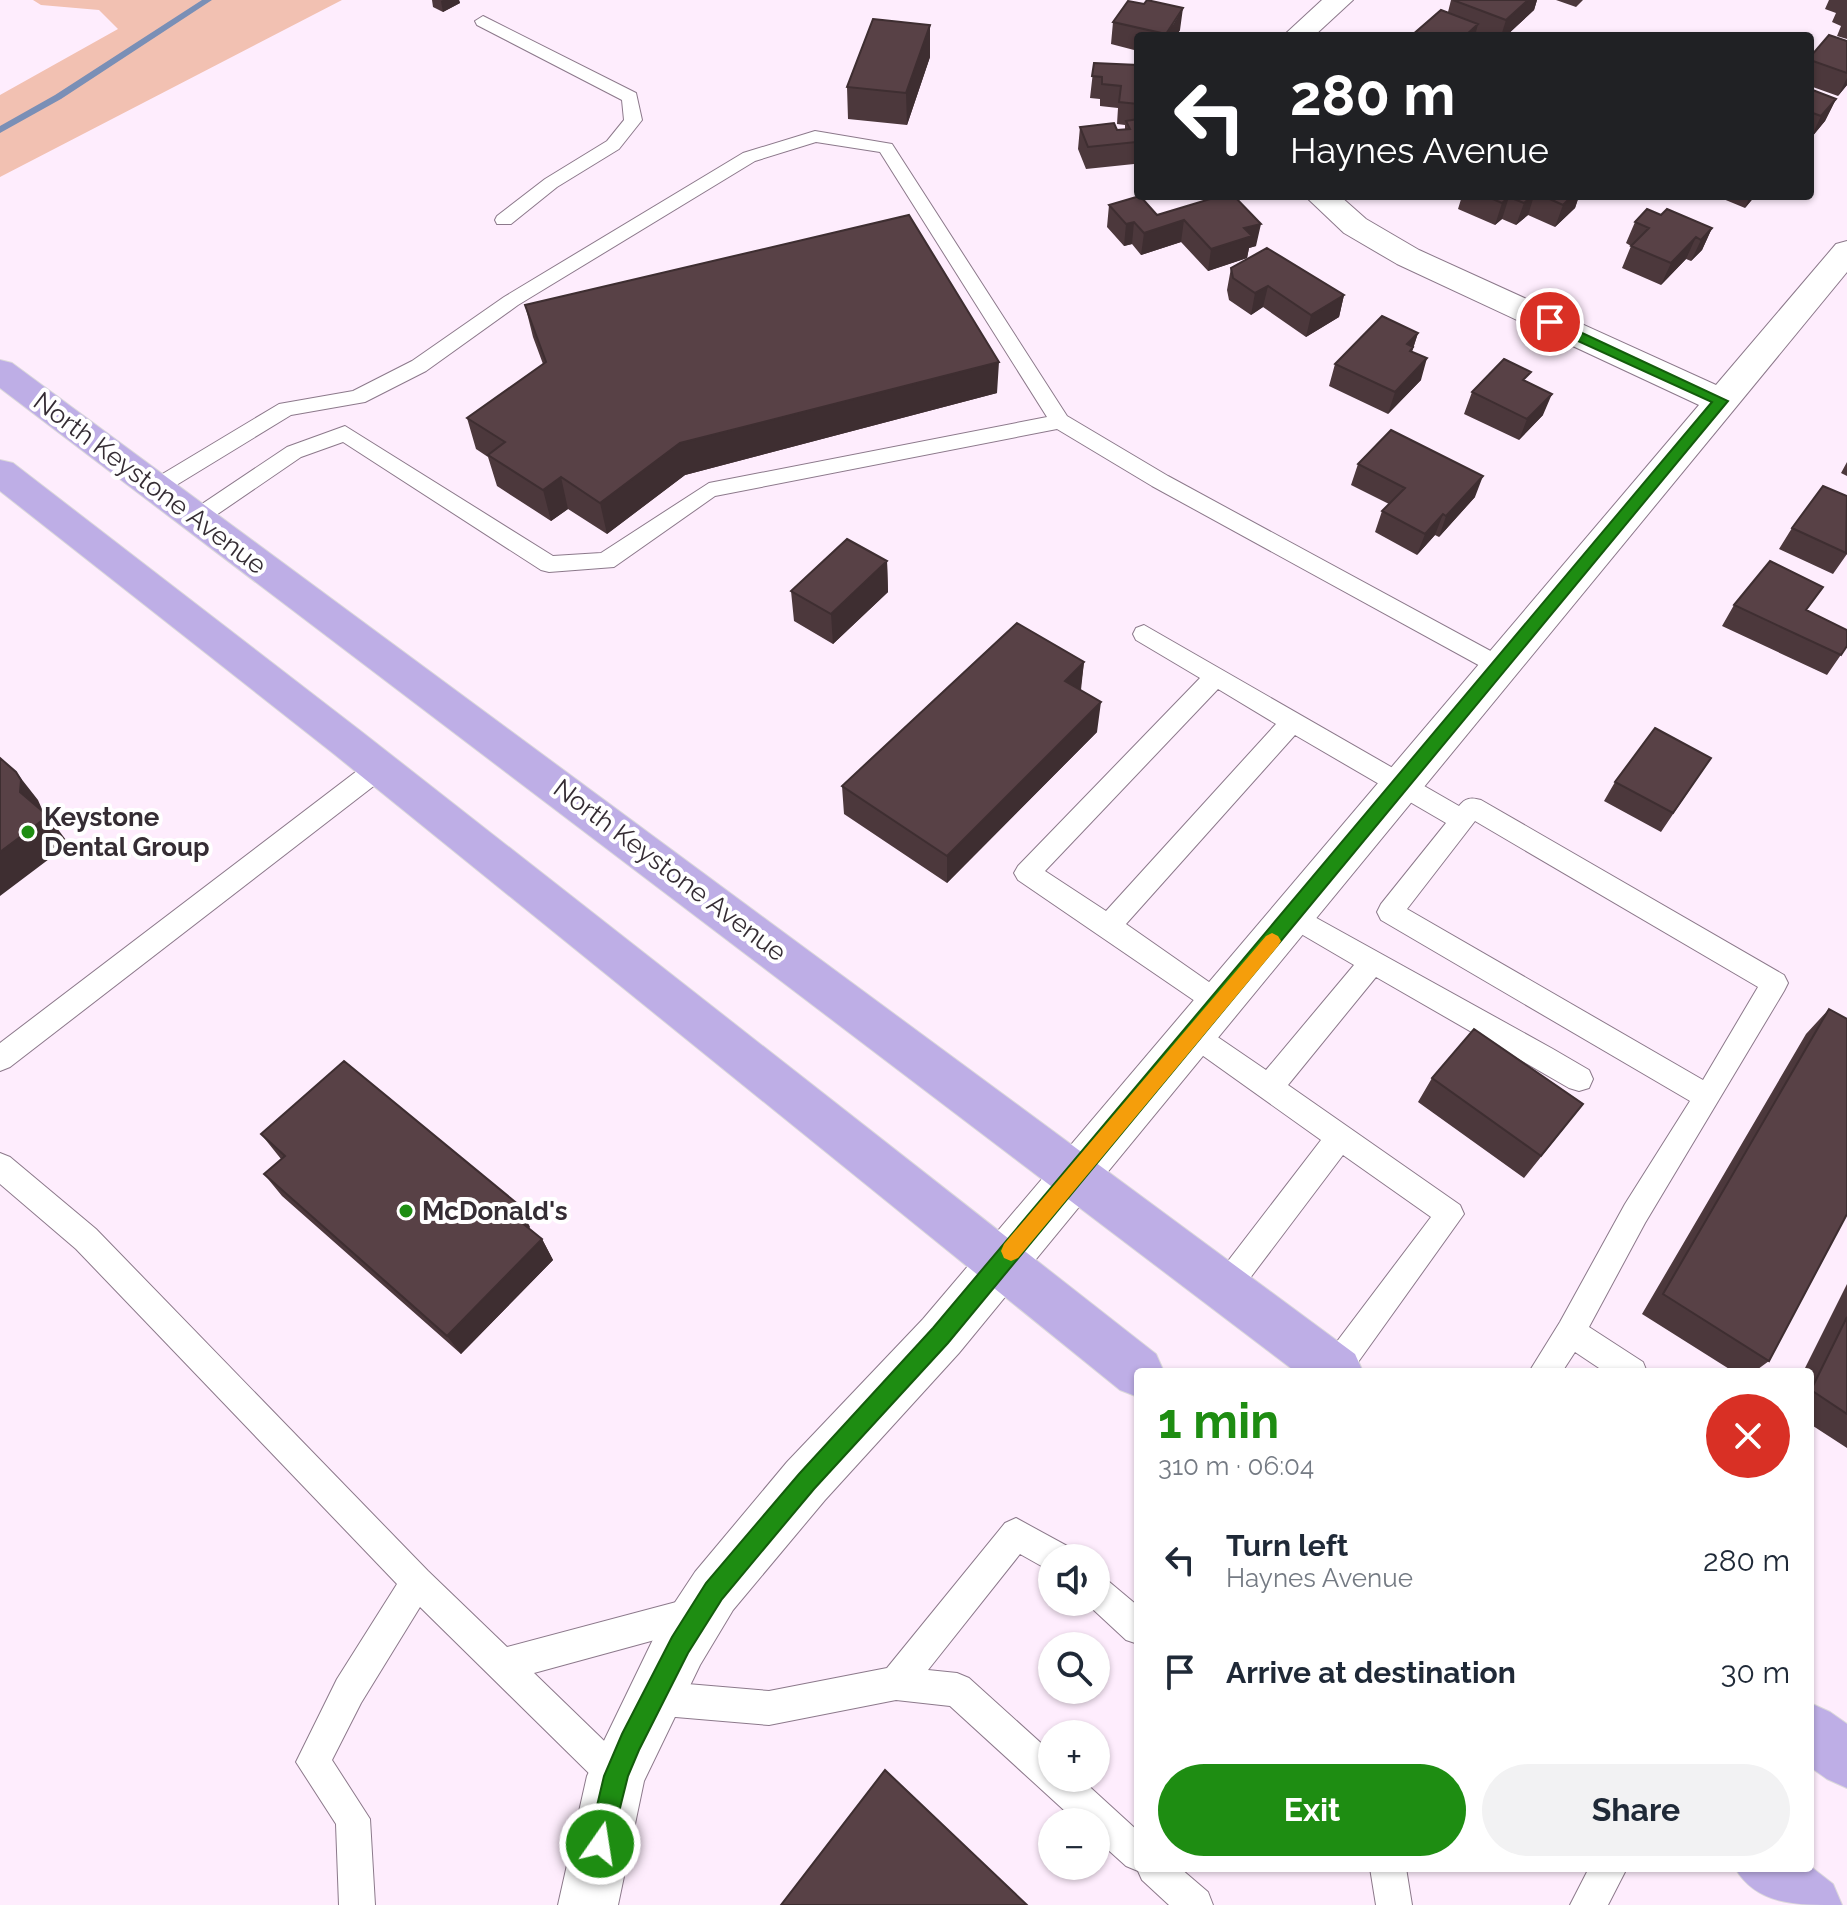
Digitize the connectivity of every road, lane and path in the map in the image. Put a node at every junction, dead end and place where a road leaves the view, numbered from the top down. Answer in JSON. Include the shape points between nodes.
{"nodes":[{"id":1,"x":1339,"y":0,"type":"edge"},
{"id":2,"x":483,"y":21,"type":"dead end"},
{"id":3,"x":1302,"y":32,"type":"edge"},
{"id":4,"x":1326,"y":200,"type":"edge"},
{"id":5,"x":504,"y":220,"type":"dead end"},
{"id":6,"x":1847,"y":251,"type":"edge"},
{"id":7,"x":0,"y":371,"type":"edge"},
{"id":8,"x":358,"y":397,"type":"junction"},
{"id":9,"x":1721,"y":401,"type":"junction"},
{"id":10,"x":286,"y":409,"type":"junction"},
{"id":11,"x":1060,"y":421,"type":"junction"},
{"id":12,"x":345,"y":433,"type":"junction"},
{"id":13,"x":0,"y":472,"type":"edge"},
{"id":14,"x":157,"y":487,"type":"junction"},
{"id":15,"x":198,"y":517,"type":"junction"},
{"id":16,"x":1144,"y":634,"type":"dead end"},
{"id":17,"x":1501,"y":667,"type":"junction"},
{"id":18,"x":1215,"y":677,"type":"junction"},
{"id":19,"x":1292,"y":722,"type":"junction"},
{"id":20,"x":379,"y":768,"type":"junction"},
{"id":21,"x":1403,"y":785,"type":"junction"},
{"id":22,"x":1462,"y":820,"type":"junction"},
{"id":23,"x":1293,"y":916,"type":"junction"},
{"id":24,"x":1108,"y":926,"type":"junction"},
{"id":25,"x":1371,"y":964,"type":"junction"},
{"id":26,"x":1207,"y":1020,"type":"junction"},
{"id":27,"x":0,"y":1059,"type":"edge"},
{"id":28,"x":1579,"y":1079,"type":"dead end"},
{"id":29,"x":1269,"y":1087,"type":"junction"},
{"id":30,"x":1708,"y":1097,"type":"junction"},
{"id":31,"x":1340,"y":1137,"type":"junction"},
{"id":32,"x":0,"y":1166,"type":"edge"},
{"id":33,"x":1076,"y":1175,"type":"junction"},
{"id":34,"x":1001,"y":1263,"type":"junction"},
{"id":35,"x":1225,"y":1288,"type":"junction"},
{"id":36,"x":1571,"y":1332,"type":"junction"},
{"id":37,"x":1332,"y":1368,"type":"edge"},
{"id":38,"x":1338,"y":1368,"type":"edge"},
{"id":39,"x":1547,"y":1368,"type":"edge"},
{"id":40,"x":1626,"y":1368,"type":"edge"},
{"id":41,"x":1134,"y":1369,"type":"edge"},
{"id":42,"x":1038,"y":1547,"type":"edge"},
{"id":43,"x":417,"y":1582,"type":"junction"},
{"id":44,"x":1110,"y":1603,"type":"edge"},
{"id":45,"x":700,"y":1612,"type":"junction"},
{"id":46,"x":1134,"y":1624,"type":"edge"},
{"id":47,"x":501,"y":1665,"type":"junction"},
{"id":48,"x":896,"y":1683,"type":"junction"},
{"id":49,"x":652,"y":1698,"type":"junction"},
{"id":50,"x":1814,"y":1735,"type":"edge"},
{"id":51,"x":1847,"y":1759,"type":"edge"},
{"id":52,"x":1038,"y":1763,"type":"edge"},
{"id":53,"x":616,"y":1776,"type":"junction"},
{"id":54,"x":1070,"y":1792,"type":"edge"},
{"id":55,"x":1134,"y":1850,"type":"edge"},
{"id":56,"x":1158,"y":1872,"type":"edge"},
{"id":57,"x":1389,"y":1872,"type":"edge"},
{"id":58,"x":1607,"y":1872,"type":"edge"},
{"id":59,"x":1770,"y":1872,"type":"edge"},
{"id":60,"x":357,"y":1905,"type":"edge"},
{"id":61,"x":588,"y":1905,"type":"edge"},
{"id":62,"x":1195,"y":1905,"type":"edge"},
{"id":63,"x":1394,"y":1905,"type":"edge"},
{"id":64,"x":1588,"y":1905,"type":"edge"},
{"id":65,"x":1812,"y":1905,"type":"edge"}],
"edges":[{"from":1,"to":3,"type":"street"},
{"from":2,"to":5,"type":"lane","via":[[630,97],[633,120],[613,145]]},
{"from":4,"to":9,"type":"street","via":[[1355,226],[1408,257]]},
{"from":6,"to":9,"type":"street"},
{"from":7,"to":14,"type":"main road","name":"North Keystone Avenue"},
{"from":8,"to":10,"type":"lane"},
{"from":8,"to":11,"type":"lane","via":[[419,366],[511,301],[749,157],[815,136],[886,148]]},
{"from":8,"to":12,"type":"lane"},
{"from":9,"to":17,"type":"street"},
{"from":10,"to":12,"type":"lane"},
{"from":10,"to":14,"type":"lane"},
{"from":11,"to":12,"type":"lane","via":[[709,490],[606,561],[549,564]]},
{"from":11,"to":17,"type":"lane"},
{"from":12,"to":15,"type":"lane","via":[[294,452]]},
{"from":13,"to":20,"type":"main road"},
{"from":14,"to":15,"type":"main road","name":"North Keystone Avenue"},
{"from":15,"to":33,"type":"main road","name":"North Keystone Avenue"},
{"from":16,"to":18,"type":"lane"},
{"from":17,"to":21,"type":"street"},
{"from":18,"to":19,"type":"lane"},
{"from":18,"to":24,"type":"lane","via":[[1027,873]]},
{"from":19,"to":21,"type":"lane"},
{"from":19,"to":24,"type":"lane"},
{"from":20,"to":27,"type":"lane"},
{"from":20,"to":34,"type":"main road"},
{"from":21,"to":22,"type":"lane"},
{"from":21,"to":23,"type":"street"},
{"from":22,"to":30,"type":"lane","via":[[1390,912]]},
{"from":22,"to":30,"type":"lane","via":[[1472,807],[1775,983]]},
{"from":23,"to":25,"type":"lane"},
{"from":23,"to":26,"type":"street"},
{"from":24,"to":26,"type":"lane"},
{"from":25,"to":28,"type":"lane","via":[[1501,1031]]},
{"from":25,"to":29,"type":"lane"},
{"from":26,"to":29,"type":"lane"},
{"from":26,"to":33,"type":"street"},
{"from":29,"to":31,"type":"lane"},
{"from":30,"to":36,"type":"lane","via":[[1649,1186]]},
{"from":31,"to":35,"type":"lane"},
{"from":31,"to":38,"type":"lane","via":[[1450,1214]]},
{"from":32,"to":43,"type":"lane","via":[[86,1239]]},
{"from":33,"to":34,"type":"street"},
{"from":33,"to":35,"type":"main road","name":"North Keystone Avenue"},
{"from":34,"to":41,"type":"main road"},
{"from":34,"to":45,"type":"street","via":[[806,1481]]},
{"from":35,"to":37,"type":"main road","name":"North Keystone Avenue"},
{"from":36,"to":39,"type":"lane"},
{"from":36,"to":40,"type":"lane"},
{"from":42,"to":48,"type":"lane","via":[[1016,1534]]},
{"from":43,"to":47,"type":"lane"},
{"from":43,"to":60,"type":"lane","via":[[349,1691],[313,1762],[353,1819]]},
{"from":44,"to":46,"type":"lane"},
{"from":45,"to":47,"type":"lane"},
{"from":45,"to":49,"type":"street"},
{"from":47,"to":53,"type":"lane"},
{"from":48,"to":49,"type":"lane","via":[[769,1708]]},
{"from":48,"to":52,"type":"lane","via":[[957,1690]]},
{"from":49,"to":53,"type":"street"},
{"from":50,"to":51,"type":"main road"},
{"from":53,"to":61,"type":"street"},
{"from":54,"to":55,"type":"lane"},
{"from":56,"to":62,"type":"lane"},
{"from":57,"to":63,"type":"lane"},
{"from":58,"to":64,"type":"lane"},
{"from":59,"to":65,"type":"main road"}]}
